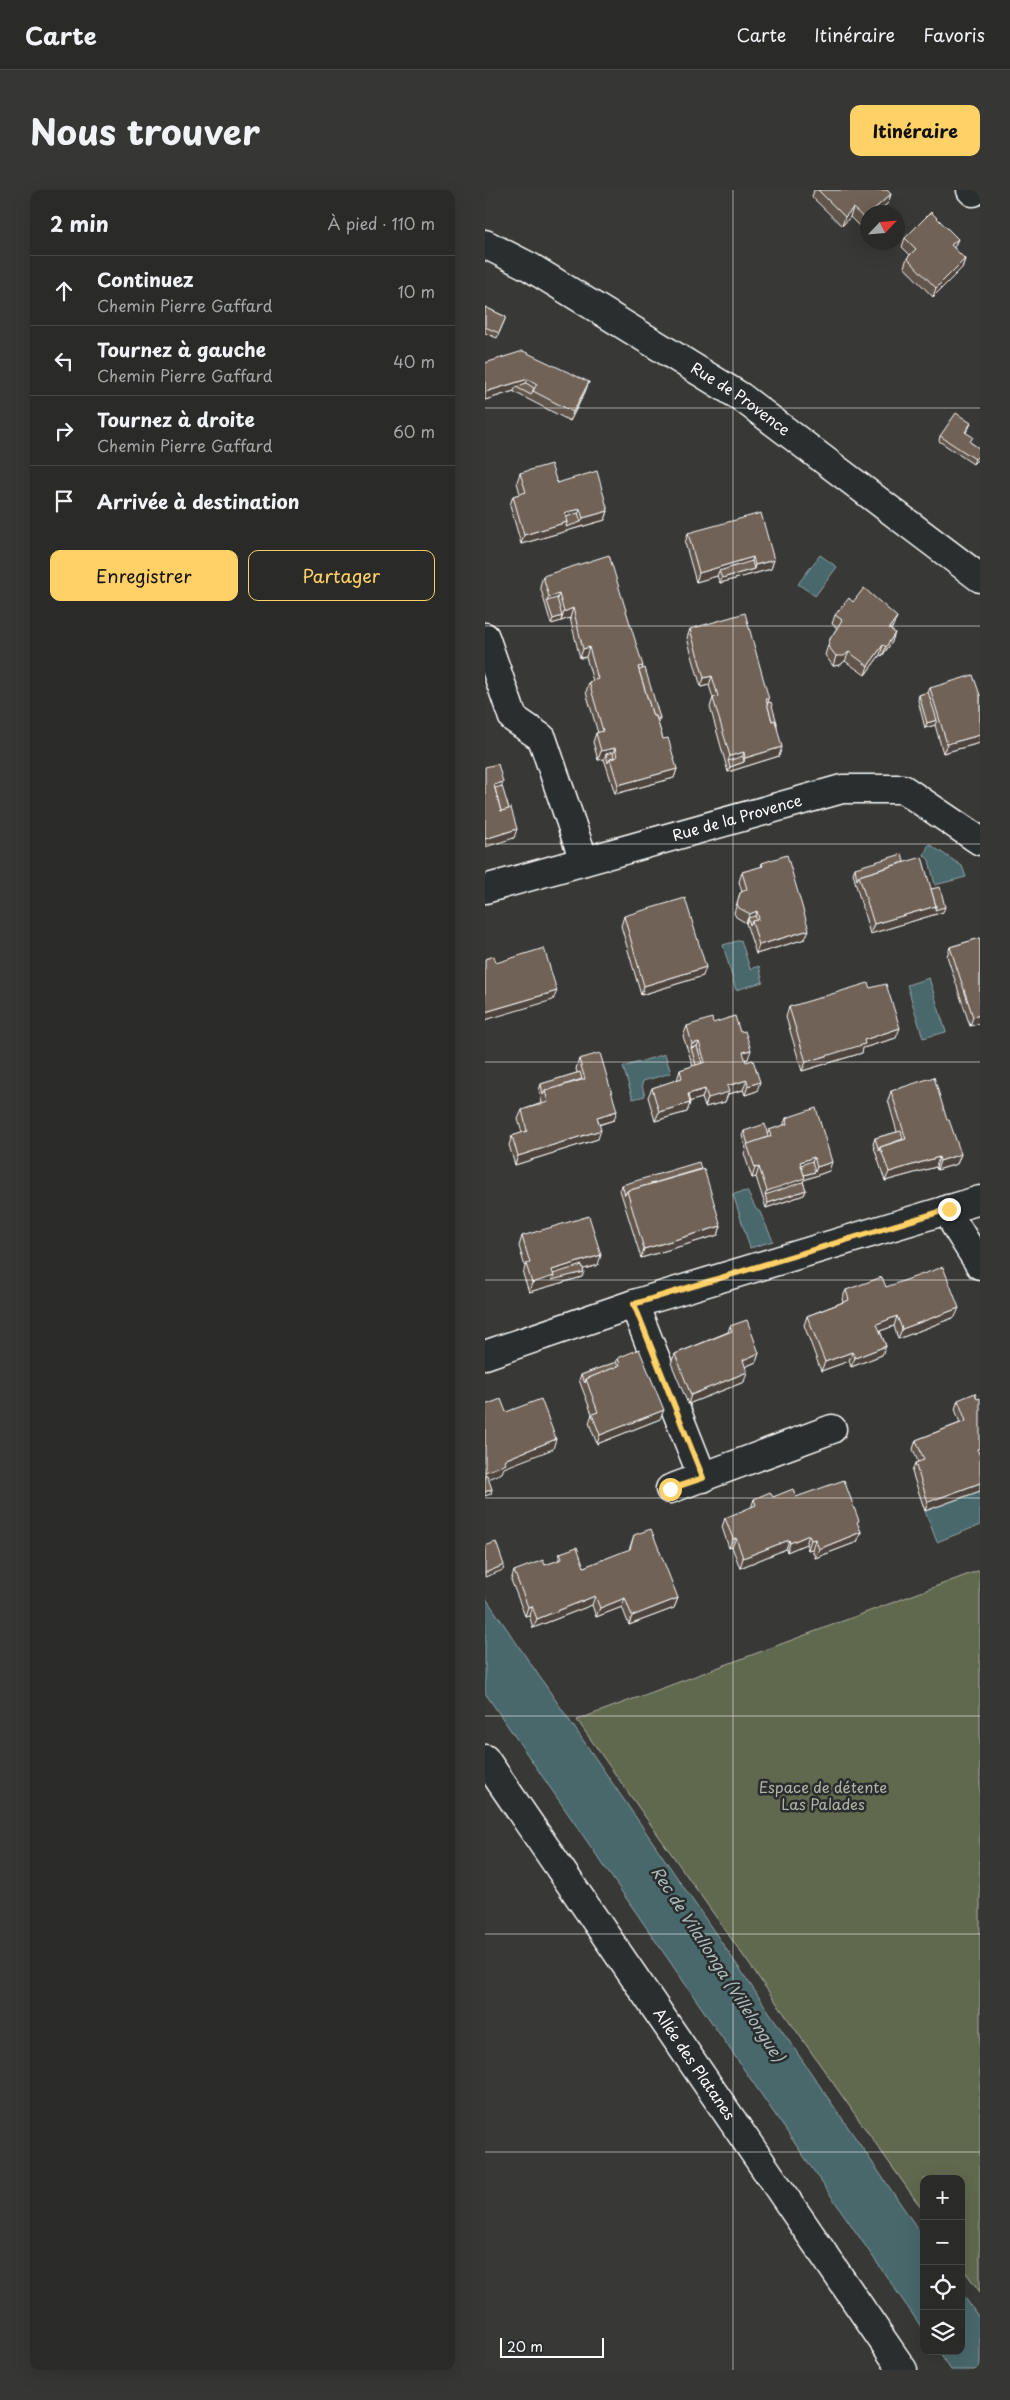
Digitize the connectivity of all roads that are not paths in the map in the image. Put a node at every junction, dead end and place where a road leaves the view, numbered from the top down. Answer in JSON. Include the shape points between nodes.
{"nodes":[{"id":1,"x":971,"y":190,"type":"edge"},
{"id":2,"x":975,"y":190,"type":"edge"},
{"id":3,"x":485,"y":244,"type":"edge"},
{"id":4,"x":980,"y":578,"type":"edge"},
{"id":5,"x":485,"y":637,"type":"edge"},
{"id":6,"x":980,"y":841,"type":"edge"},
{"id":7,"x":584,"y":861,"type":"junction"},
{"id":8,"x":485,"y":889,"type":"edge"},
{"id":9,"x":980,"y":1200,"type":"edge"},
{"id":10,"x":949,"y":1209,"type":"junction"},
{"id":11,"x":980,"y":1265,"type":"edge"},
{"id":12,"x":634,"y":1304,"type":"junction"},
{"id":13,"x":485,"y":1355,"type":"edge"},
{"id":14,"x":832,"y":1429,"type":"dead end"},
{"id":15,"x":703,"y":1478,"type":"junction"},
{"id":16,"x":670,"y":1489,"type":"dead end"},
{"id":17,"x":485,"y":1759,"type":"edge"},
{"id":18,"x":903,"y":2370,"type":"edge"}],
"edges":[{"from":1,"to":2,"type":"street"},
{"from":3,"to":4,"type":"street","name":"Rue de Provence","via":[[530,267],[741,397]]},
{"from":5,"to":7,"type":"street","via":[[513,718],[542,738]]},
{"from":6,"to":7,"type":"street","name":"Rue de la Provence","via":[[903,789],[842,789]]},
{"from":7,"to":8,"type":"street","name":"Rue de la Provence"},
{"from":9,"to":10,"type":"street"},
{"from":10,"to":11,"type":"street"},
{"from":10,"to":12,"type":"street"},
{"from":12,"to":13,"type":"street"},
{"from":12,"to":15,"type":"street"},
{"from":14,"to":15,"type":"street"},
{"from":15,"to":16,"type":"street"},
{"from":17,"to":18,"type":"street","name":"Allée des Platanes"}]}
